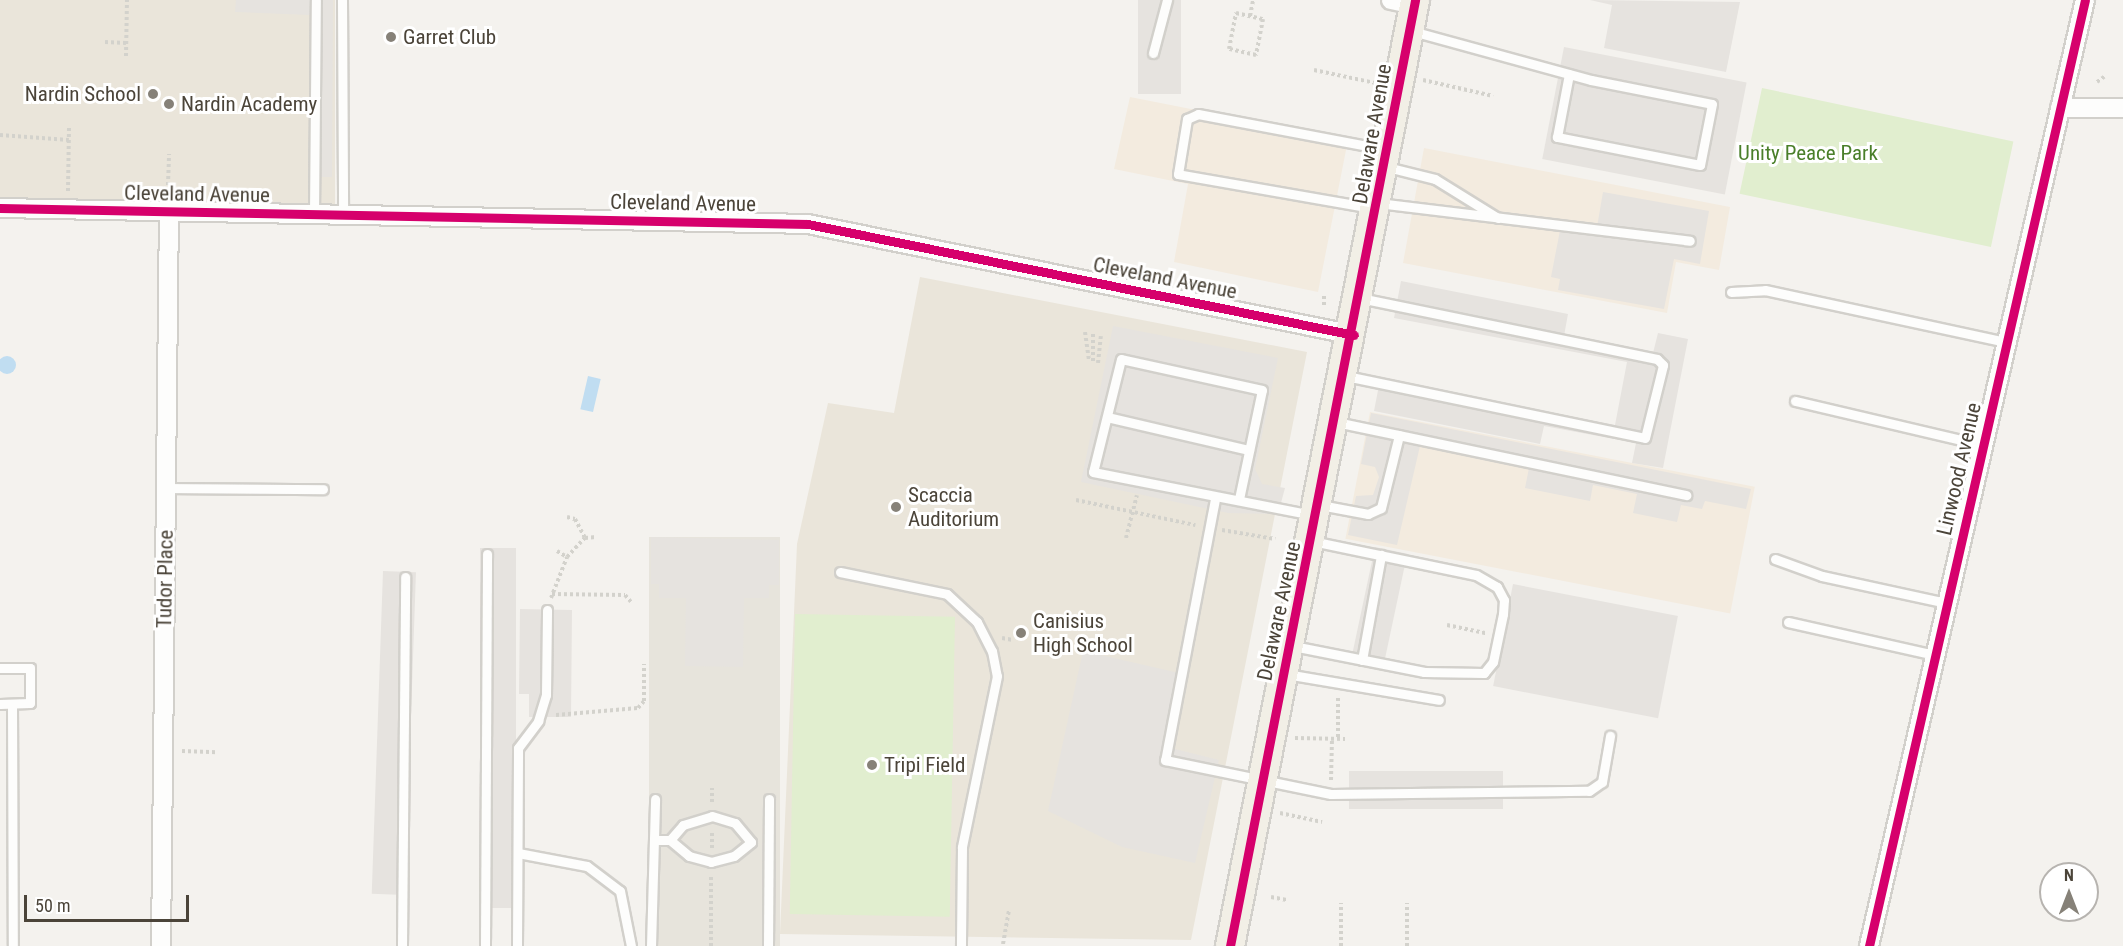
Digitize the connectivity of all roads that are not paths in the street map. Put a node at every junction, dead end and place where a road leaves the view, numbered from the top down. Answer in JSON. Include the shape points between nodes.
{"nodes":[{"id":1,"x":316,"y":0,"type":"edge"},
{"id":2,"x":342,"y":0,"type":"edge"},
{"id":3,"x":1167,"y":0,"type":"edge"},
{"id":4,"x":2085,"y":0,"type":"edge"},
{"id":5,"x":1407,"y":9,"type":"edge"},
{"id":6,"x":1154,"y":53,"type":"dead end"},
{"id":7,"x":1569,"y":74,"type":"junction"},
{"id":8,"x":2060,"y":108,"type":"junction"},
{"id":9,"x":2123,"y":108,"type":"edge"},
{"id":10,"x":1386,"y":158,"type":"junction"},
{"id":11,"x":1377,"y":206,"type":"junction"},
{"id":12,"x":0,"y":208,"type":"edge"},
{"id":13,"x":169,"y":212,"type":"junction"},
{"id":14,"x":314,"y":214,"type":"junction"},
{"id":15,"x":343,"y":215,"type":"junction"},
{"id":16,"x":1502,"y":220,"type":"junction"},
{"id":17,"x":1690,"y":241,"type":"dead end"},
{"id":18,"x":1731,"y":292,"type":"dead end"},
{"id":19,"x":1361,"y":298,"type":"junction"},
{"id":20,"x":1354,"y":335,"type":"junction"},
{"id":21,"x":2006,"y":342,"type":"junction"},
{"id":22,"x":1346,"y":376,"type":"junction"},
{"id":23,"x":1795,"y":401,"type":"dead end"},
{"id":24,"x":1107,"y":417,"type":"junction"},
{"id":25,"x":1336,"y":422,"type":"junction"},
{"id":26,"x":1399,"y":435,"type":"junction"},
{"id":27,"x":1983,"y":445,"type":"junction"},
{"id":28,"x":1249,"y":450,"type":"junction"},
{"id":29,"x":166,"y":488,"type":"junction"},
{"id":30,"x":323,"y":489,"type":"dead end"},
{"id":31,"x":1686,"y":495,"type":"dead end"},
{"id":32,"x":1239,"y":498,"type":"junction"},
{"id":33,"x":1215,"y":499,"type":"junction"},
{"id":34,"x":1317,"y":521,"type":"junction"},
{"id":35,"x":487,"y":554,"type":"dead end"},
{"id":36,"x":1381,"y":555,"type":"junction"},
{"id":37,"x":1775,"y":559,"type":"dead end"},
{"id":38,"x":840,"y":572,"type":"dead end"},
{"id":39,"x":405,"y":577,"type":"dead end"},
{"id":40,"x":1947,"y":603,"type":"junction"},
{"id":41,"x":547,"y":610,"type":"road end"},
{"id":42,"x":1788,"y":622,"type":"dead end"},
{"id":43,"x":1290,"y":646,"type":"junction"},
{"id":44,"x":1935,"y":656,"type":"junction"},
{"id":45,"x":1362,"y":660,"type":"junction"},
{"id":46,"x":0,"y":668,"type":"edge"},
{"id":47,"x":1284,"y":674,"type":"junction"},
{"id":48,"x":1439,"y":700,"type":"dead end"},
{"id":49,"x":0,"y":704,"type":"edge"},
{"id":50,"x":12,"y":704,"type":"junction"},
{"id":51,"x":1610,"y":736,"type":"dead end"},
{"id":52,"x":1260,"y":782,"type":"junction"},
{"id":53,"x":655,"y":799,"type":"dead end"},
{"id":54,"x":769,"y":799,"type":"dead end"},
{"id":55,"x":654,"y":840,"type":"junction"},
{"id":56,"x":670,"y":840,"type":"junction"},
{"id":57,"x":751,"y":842,"type":"junction"},
{"id":58,"x":769,"y":842,"type":"junction"},
{"id":59,"x":518,"y":853,"type":"junction"},
{"id":60,"x":13,"y":946,"type":"edge"},
{"id":61,"x":161,"y":946,"type":"edge"},
{"id":62,"x":402,"y":946,"type":"edge"},
{"id":63,"x":485,"y":946,"type":"edge"},
{"id":64,"x":517,"y":946,"type":"edge"},
{"id":65,"x":631,"y":946,"type":"edge"},
{"id":66,"x":651,"y":946,"type":"edge"},
{"id":67,"x":768,"y":946,"type":"edge"},
{"id":68,"x":961,"y":946,"type":"edge"},
{"id":69,"x":1230,"y":946,"type":"edge"},
{"id":70,"x":1869,"y":946,"type":"edge"}],
"edges":[{"from":1,"to":14,"type":"lane"},
{"from":2,"to":15,"type":"lane"},
{"from":3,"to":6,"type":"lane"},
{"from":4,"to":8,"type":"street","name":"Linwood Avenue"},
{"from":5,"to":7,"type":"lane"},
{"from":5,"to":10,"type":"main road","name":"Delaware Avenue"},
{"from":7,"to":7,"type":"lane","via":[[1712,104],[1700,165],[1557,137]]},
{"from":8,"to":9,"type":"street"},
{"from":8,"to":21,"type":"street","name":"Linwood Avenue"},
{"from":10,"to":11,"type":"main road","name":"Delaware Avenue"},
{"from":10,"to":11,"type":"lane","via":[[1193,114],[1178,169],[1182,176]]},
{"from":10,"to":16,"type":"lane","via":[[1435,179]]},
{"from":11,"to":16,"type":"lane"},
{"from":11,"to":19,"type":"main road","name":"Delaware Avenue"},
{"from":12,"to":13,"type":"street","name":"Cleveland Avenue"},
{"from":13,"to":14,"type":"street","name":"Cleveland Avenue"},
{"from":13,"to":29,"type":"street","name":"Tudor Place"},
{"from":14,"to":15,"type":"street","name":"Cleveland Avenue"},
{"from":15,"to":20,"type":"street","name":"Cleveland Avenue","via":[[808,224]]},
{"from":16,"to":17,"type":"lane"},
{"from":18,"to":21,"type":"lane","via":[[1765,290]]},
{"from":19,"to":20,"type":"main road","name":"Delaware Avenue"},
{"from":19,"to":22,"type":"lane","via":[[1657,359],[1663,365],[1645,438]]},
{"from":20,"to":22,"type":"main road","name":"Delaware Avenue"},
{"from":21,"to":27,"type":"street","name":"Linwood Avenue"},
{"from":22,"to":25,"type":"main road","name":"Delaware Avenue"},
{"from":23,"to":27,"type":"lane"},
{"from":24,"to":28,"type":"lane"},
{"from":24,"to":28,"type":"lane","via":[[1121,359],[1262,390]]},
{"from":24,"to":33,"type":"lane","via":[[1093,472]]},
{"from":25,"to":26,"type":"lane"},
{"from":25,"to":34,"type":"main road","name":"Delaware Avenue"},
{"from":26,"to":31,"type":"lane"},
{"from":26,"to":34,"type":"lane","via":[[1381,508],[1368,514]]},
{"from":27,"to":40,"type":"street","name":"Linwood Avenue"},
{"from":28,"to":32,"type":"lane"},
{"from":29,"to":30,"type":"lane"},
{"from":29,"to":61,"type":"street","name":"Tudor Place"},
{"from":32,"to":33,"type":"lane"},
{"from":32,"to":34,"type":"lane"},
{"from":33,"to":52,"type":"lane","via":[[1165,760]]},
{"from":34,"to":36,"type":"lane"},
{"from":34,"to":43,"type":"main road","name":"Delaware Avenue"},
{"from":35,"to":63,"type":"lane"},
{"from":36,"to":45,"type":"lane"},
{"from":36,"to":45,"type":"lane","via":[[1487,579],[1504,600],[1503,614],[1493,662],[1484,673],[1458,676]]},
{"from":37,"to":40,"type":"lane","via":[[1822,576]]},
{"from":38,"to":68,"type":"lane","via":[[947,594],[977,622],[992,651],[997,676],[962,847]]},
{"from":39,"to":62,"type":"lane"},
{"from":40,"to":44,"type":"street","name":"Linwood Avenue"},
{"from":41,"to":59,"type":"lane","via":[[546,695],[538,722],[519,747]]},
{"from":42,"to":44,"type":"lane"},
{"from":43,"to":45,"type":"lane"},
{"from":43,"to":47,"type":"main road","name":"Delaware Avenue"},
{"from":44,"to":70,"type":"street","name":"Linwood Avenue"},
{"from":46,"to":50,"type":"lane","via":[[30,668],[30,703]]},
{"from":47,"to":48,"type":"lane"},
{"from":47,"to":52,"type":"main road","name":"Delaware Avenue"},
{"from":49,"to":50,"type":"lane"},
{"from":50,"to":60,"type":"lane"},
{"from":51,"to":52,"type":"lane","via":[[1596,790],[1331,794]]},
{"from":52,"to":69,"type":"main road","name":"Delaware Avenue"},
{"from":53,"to":55,"type":"lane"},
{"from":54,"to":58,"type":"lane"},
{"from":55,"to":56,"type":"lane"},
{"from":55,"to":66,"type":"lane"},
{"from":56,"to":57,"type":"lane","via":[[688,856],[711,862],[734,856]]},
{"from":56,"to":57,"type":"lane","via":[[683,825],[712,816],[735,823]]},
{"from":57,"to":58,"type":"lane"},
{"from":58,"to":67,"type":"lane"},
{"from":59,"to":64,"type":"lane"},
{"from":59,"to":65,"type":"lane","via":[[587,866],[620,891]]}]}
